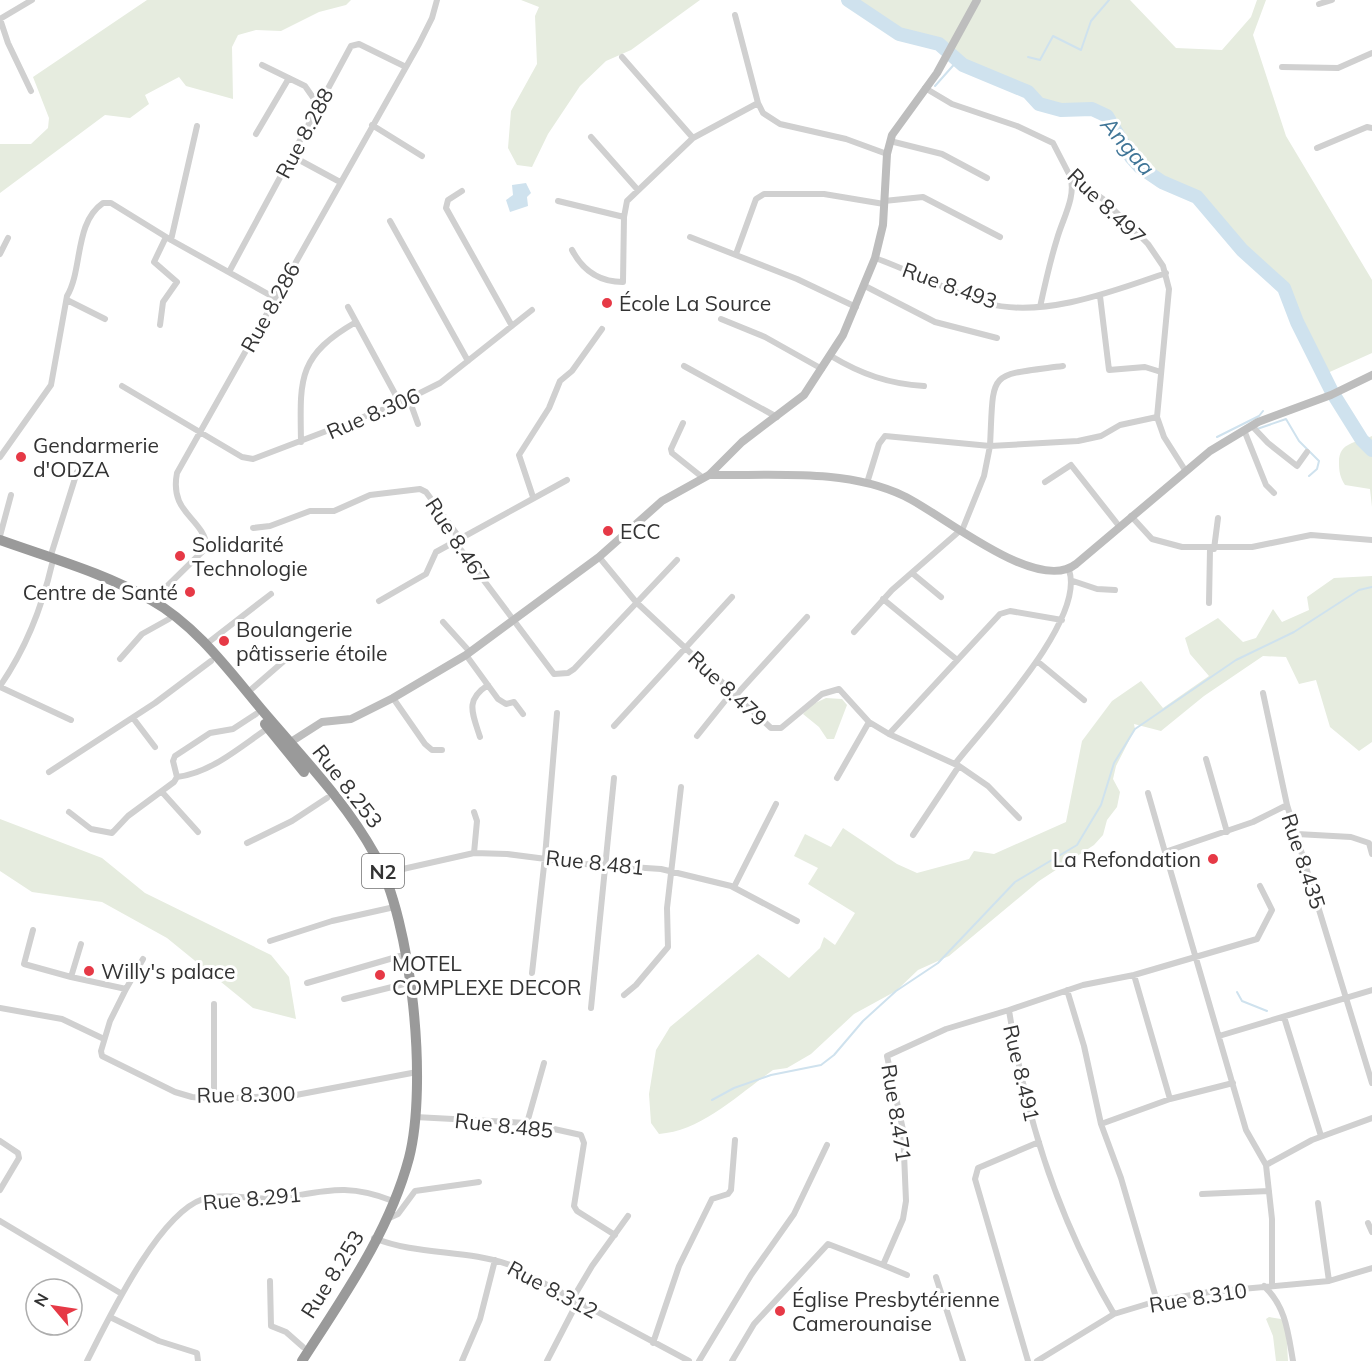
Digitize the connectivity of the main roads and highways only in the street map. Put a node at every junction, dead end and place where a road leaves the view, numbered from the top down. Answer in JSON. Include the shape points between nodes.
{"nodes":[{"id":1,"x":0,"y":538,"type":"edge"},
{"id":2,"x":0,"y":545,"type":"edge"},
{"id":3,"x":51,"y":561,"type":"junction"},
{"id":4,"x":286,"y":745,"type":"junction"},
{"id":5,"x":415,"y":1072,"type":"junction"},
{"id":6,"x":391,"y":1200,"type":"junction"},
{"id":7,"x":376,"y":1239,"type":"junction"},
{"id":8,"x":301,"y":1360,"type":"edge"}],
"edges":[{"from":1,"to":3,"type":"highway","name":"Rue 8.253","number":"N2"},
{"from":2,"to":3,"type":"highway","name":"Rue 8.253","number":"N2"},
{"from":3,"to":4,"type":"highway","name":"Rue 8.253","number":"N2","via":[[128,595],[169,620]]},
{"from":3,"to":4,"type":"highway","name":"Rue 8.253","number":"N2","via":[[153,600],[183,623],[247,693]]},
{"from":4,"to":5,"type":"highway","name":"Rue 8.253","number":"N2","via":[[367,853],[390,908]]},
{"from":4,"to":5,"type":"highway","name":"Rue 8.253","number":"N2","via":[[360,830],[385,873],[399,923],[416,1030]]},
{"from":5,"to":6,"type":"highway","name":"Rue 8.253","number":"N2","via":[[414,1117]]},
{"from":6,"to":7,"type":"highway","name":"Rue 8.253","number":"N2"},
{"from":6,"to":7,"type":"highway","name":"Rue 8.253","number":"N2","via":[[387,1220]]},
{"from":7,"to":8,"type":"highway","name":"Rue 8.253","number":"N2"},
{"from":7,"to":8,"type":"highway","name":"Rue 8.253","number":"N2","via":[[303,1347]]}]}
